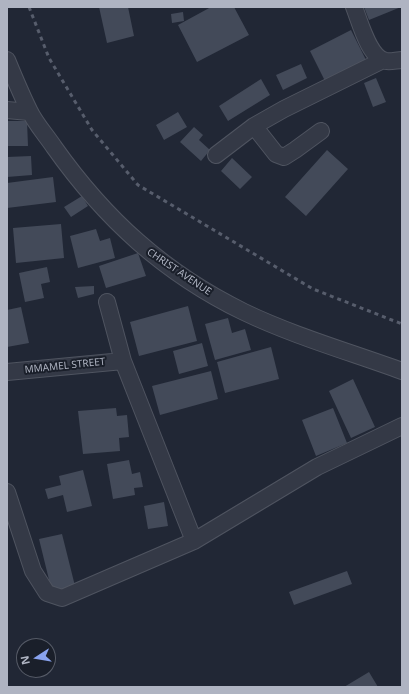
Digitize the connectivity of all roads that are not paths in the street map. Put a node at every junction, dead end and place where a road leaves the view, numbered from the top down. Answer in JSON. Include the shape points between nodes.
{"nodes":[{"id":1,"x":354,"y":7,"type":"edge"},
{"id":2,"x":7,"y":60,"type":"edge"},
{"id":3,"x":383,"y":60,"type":"junction"},
{"id":4,"x":402,"y":60,"type":"edge"},
{"id":5,"x":7,"y":110,"type":"edge"},
{"id":6,"x":29,"y":112,"type":"junction"},
{"id":7,"x":254,"y":126,"type":"junction"},
{"id":8,"x":321,"y":130,"type":"dead end"},
{"id":9,"x":216,"y":155,"type":"dead end"},
{"id":10,"x":107,"y":302,"type":"dead end"},
{"id":11,"x":123,"y":360,"type":"junction"},
{"id":12,"x":402,"y":371,"type":"edge"},
{"id":13,"x":7,"y":372,"type":"edge"},
{"id":14,"x":402,"y":426,"type":"edge"},
{"id":15,"x":7,"y":492,"type":"edge"},
{"id":16,"x":194,"y":540,"type":"junction"}],
"edges":[{"from":1,"to":3,"type":"street","via":[[372,51]]},
{"from":2,"to":6,"type":"street","name":"CHRIST AVENUE"},
{"from":3,"to":4,"type":"street"},
{"from":3,"to":7,"type":"street"},
{"from":5,"to":6,"type":"street"},
{"from":6,"to":12,"type":"street","name":"CHRIST AVENUE","via":[[68,167],[104,210],[136,242],[188,280],[266,322]]},
{"from":7,"to":8,"type":"street","via":[[276,154],[284,157]]},
{"from":7,"to":9,"type":"street"},
{"from":10,"to":11,"type":"street"},
{"from":11,"to":13,"type":"street","name":"MMAMEL STREET"},
{"from":11,"to":16,"type":"street"},
{"from":14,"to":16,"type":"street","via":[[317,467]]},
{"from":15,"to":16,"type":"street","via":[[33,571],[47,593],[62,598]]}]}
